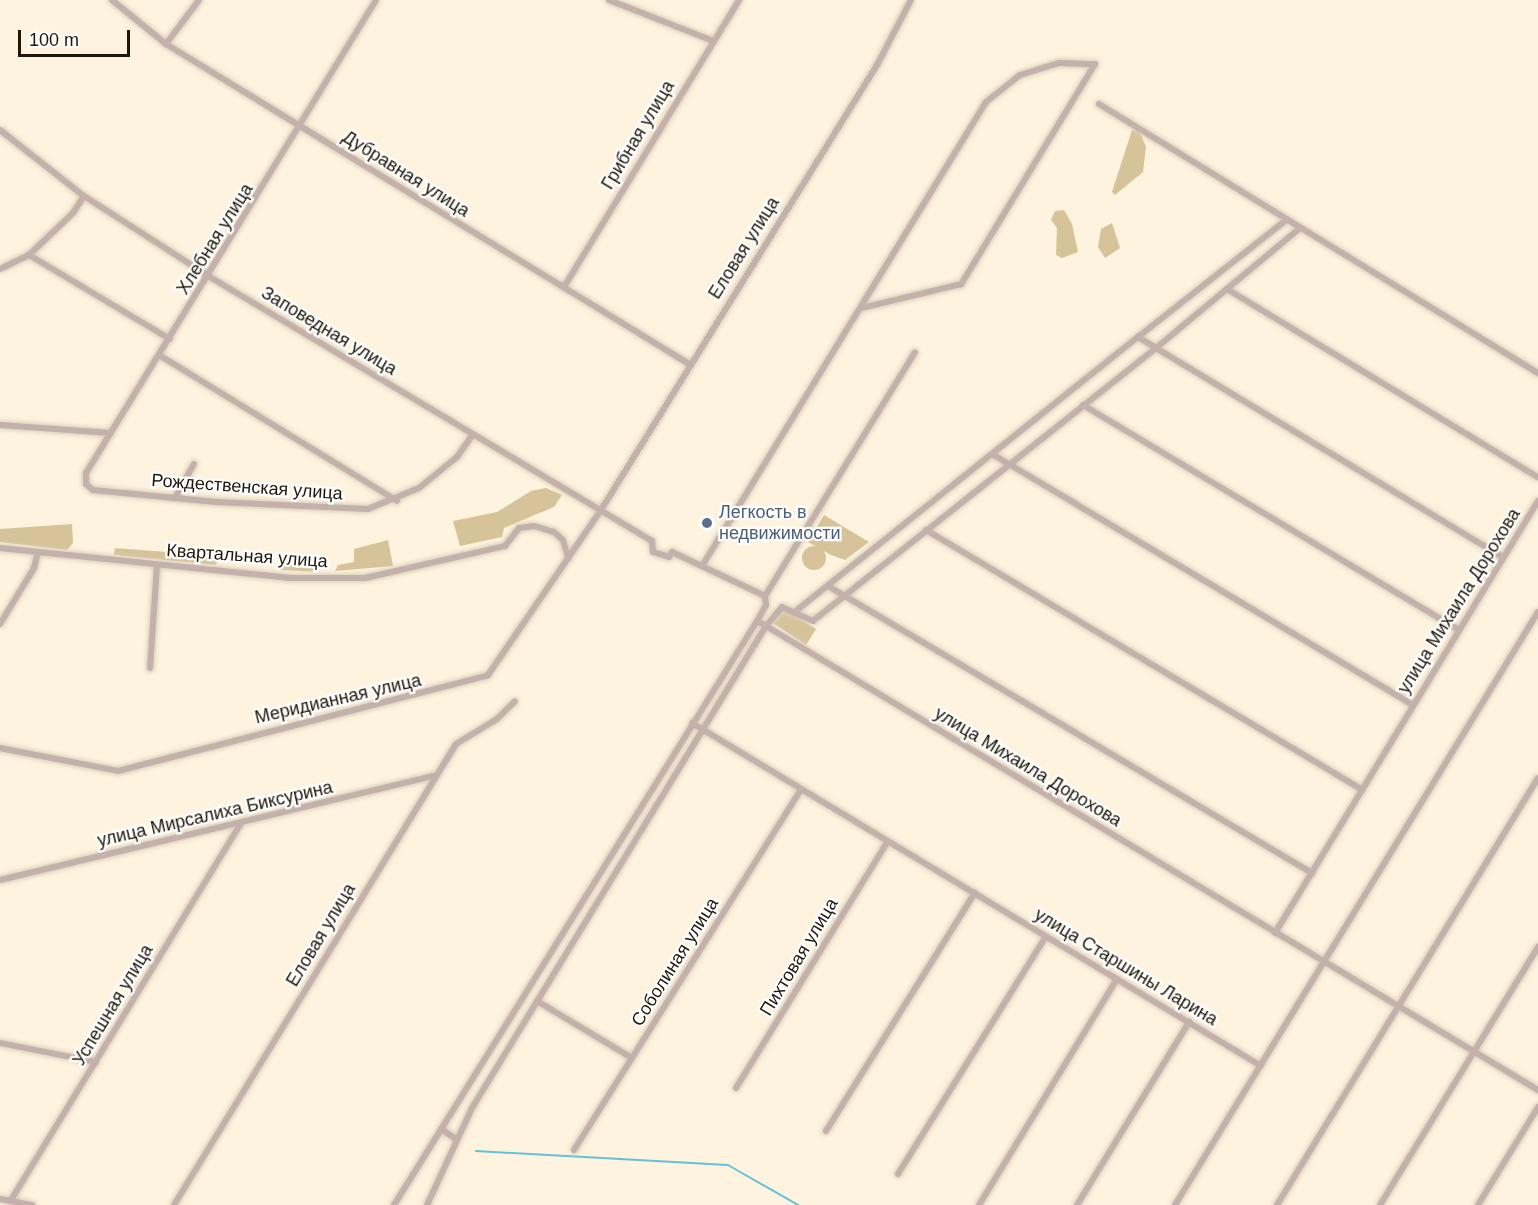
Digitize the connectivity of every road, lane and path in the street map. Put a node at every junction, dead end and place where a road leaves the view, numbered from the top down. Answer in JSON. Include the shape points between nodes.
{"nodes":[{"id":1,"x":112,"y":0,"type":"edge"},
{"id":2,"x":199,"y":0,"type":"edge"},
{"id":3,"x":376,"y":0,"type":"edge"},
{"id":4,"x":609,"y":0,"type":"edge"},
{"id":5,"x":739,"y":0,"type":"edge"},
{"id":6,"x":911,"y":0,"type":"edge"},
{"id":7,"x":713,"y":41,"type":"junction"},
{"id":8,"x":166,"y":44,"type":"junction"},
{"id":9,"x":1099,"y":104,"type":"dead end"},
{"id":10,"x":302,"y":127,"type":"junction"},
{"id":11,"x":0,"y":130,"type":"edge"},
{"id":12,"x":84,"y":196,"type":"junction"},
{"id":13,"x":1286,"y":220,"type":"junction"},
{"id":14,"x":1300,"y":228,"type":"junction"},
{"id":15,"x":29,"y":255,"type":"junction"},
{"id":16,"x":0,"y":269,"type":"edge"},
{"id":17,"x":210,"y":277,"type":"junction"},
{"id":18,"x":564,"y":287,"type":"junction"},
{"id":19,"x":1227,"y":289,"type":"junction"},
{"id":20,"x":862,"y":308,"type":"junction"},
{"id":21,"x":1138,"y":337,"type":"junction"},
{"id":22,"x":170,"y":339,"type":"junction"},
{"id":23,"x":1156,"y":348,"type":"junction"},
{"id":24,"x":915,"y":352,"type":"dead end"},
{"id":25,"x":159,"y":355,"type":"junction"},
{"id":26,"x":689,"y":364,"type":"junction"},
{"id":27,"x":1538,"y":372,"type":"edge"},
{"id":28,"x":1083,"y":405,"type":"junction"},
{"id":29,"x":0,"y":425,"type":"edge"},
{"id":30,"x":111,"y":433,"type":"junction"},
{"id":31,"x":473,"y":434,"type":"junction"},
{"id":32,"x":992,"y":454,"type":"junction"},
{"id":33,"x":194,"y":464,"type":"dead end"},
{"id":34,"x":1009,"y":464,"type":"junction"},
{"id":35,"x":1538,"y":477,"type":"edge"},
{"id":36,"x":93,"y":490,"type":"joint"},
{"id":37,"x":175,"y":498,"type":"junction"},
{"id":38,"x":398,"y":501,"type":"junction"},
{"id":39,"x":1538,"y":501,"type":"edge"},
{"id":40,"x":601,"y":510,"type":"junction"},
{"id":41,"x":926,"y":530,"type":"junction"},
{"id":42,"x":0,"y":548,"type":"edge"},
{"id":43,"x":38,"y":552,"type":"junction"},
{"id":44,"x":1503,"y":557,"type":"junction"},
{"id":45,"x":568,"y":558,"type":"junction"},
{"id":46,"x":157,"y":565,"type":"junction"},
{"id":47,"x":702,"y":566,"type":"junction"},
{"id":48,"x":828,"y":586,"type":"junction"},
{"id":49,"x":765,"y":596,"type":"junction"},
{"id":50,"x":845,"y":596,"type":"junction"},
{"id":51,"x":797,"y":610,"type":"junction"},
{"id":52,"x":1538,"y":612,"type":"edge"},
{"id":53,"x":757,"y":621,"type":"junction"},
{"id":54,"x":0,"y":624,"type":"edge"},
{"id":55,"x":766,"y":626,"type":"junction"},
{"id":56,"x":1459,"y":630,"type":"junction"},
{"id":57,"x":150,"y":668,"type":"dead end"},
{"id":58,"x":515,"y":701,"type":"dead end"},
{"id":59,"x":1413,"y":705,"type":"junction"},
{"id":60,"x":692,"y":723,"type":"junction"},
{"id":61,"x":700,"y":729,"type":"junction"},
{"id":62,"x":0,"y":748,"type":"edge"},
{"id":63,"x":437,"y":775,"type":"junction"},
{"id":64,"x":1538,"y":778,"type":"edge"},
{"id":65,"x":801,"y":789,"type":"junction"},
{"id":66,"x":1361,"y":789,"type":"junction"},
{"id":67,"x":240,"y":824,"type":"junction"},
{"id":68,"x":888,"y":841,"type":"junction"},
{"id":69,"x":1312,"y":873,"type":"junction"},
{"id":70,"x":0,"y":880,"type":"edge"},
{"id":71,"x":975,"y":893,"type":"junction"},
{"id":72,"x":1275,"y":933,"type":"junction"},
{"id":73,"x":1046,"y":936,"type":"junction"},
{"id":74,"x":1538,"y":947,"type":"edge"},
{"id":75,"x":1322,"y":961,"type":"junction"},
{"id":76,"x":1117,"y":979,"type":"junction"},
{"id":77,"x":537,"y":1001,"type":"junction"},
{"id":78,"x":1397,"y":1006,"type":"junction"},
{"id":79,"x":1189,"y":1022,"type":"junction"},
{"id":80,"x":0,"y":1043,"type":"edge"},
{"id":81,"x":1474,"y":1052,"type":"junction"},
{"id":82,"x":632,"y":1058,"type":"junction"},
{"id":83,"x":96,"y":1062,"type":"junction"},
{"id":84,"x":1262,"y":1066,"type":"junction"},
{"id":85,"x":736,"y":1088,"type":"dead end"},
{"id":86,"x":1538,"y":1090,"type":"edge"},
{"id":87,"x":1538,"y":1107,"type":"edge"},
{"id":88,"x":441,"y":1129,"type":"junction"},
{"id":89,"x":826,"y":1131,"type":"dead end"},
{"id":90,"x":456,"y":1139,"type":"junction"},
{"id":91,"x":574,"y":1150,"type":"dead end"},
{"id":92,"x":898,"y":1174,"type":"dead end"},
{"id":93,"x":0,"y":1198,"type":"edge"},
{"id":94,"x":11,"y":1200,"type":"junction"},
{"id":95,"x":32,"y":1205,"type":"edge"},
{"id":96,"x":174,"y":1205,"type":"edge"},
{"id":97,"x":394,"y":1205,"type":"edge"},
{"id":98,"x":427,"y":1205,"type":"edge"},
{"id":99,"x":979,"y":1205,"type":"edge"},
{"id":100,"x":1077,"y":1205,"type":"edge"},
{"id":101,"x":1175,"y":1205,"type":"edge"},
{"id":102,"x":1277,"y":1205,"type":"edge"},
{"id":103,"x":1380,"y":1205,"type":"edge"},
{"id":104,"x":1478,"y":1205,"type":"edge"}],
"edges":[{"from":1,"to":8,"type":"street","name":"Дубравная улица"},
{"from":2,"to":8,"type":"street"},
{"from":3,"to":10,"type":"street","name":"Хлебная улица"},
{"from":4,"to":7,"type":"street"},
{"from":5,"to":7,"type":"street","name":"Грибная улица"},
{"from":6,"to":26,"type":"street","name":"Еловая улица","via":[[877,65]]},
{"from":7,"to":18,"type":"street","name":"Грибная улица"},
{"from":8,"to":10,"type":"street","name":"Дубравная улица"},
{"from":9,"to":13,"type":"street"},
{"from":10,"to":17,"type":"street","name":"Хлебная улица"},
{"from":10,"to":18,"type":"street","name":"Дубравная улица"},
{"from":11,"to":12,"type":"street","name":"Заповедная улица"},
{"from":12,"to":15,"type":"street","via":[[73,213]]},
{"from":12,"to":17,"type":"street","name":"Заповедная улица"},
{"from":13,"to":14,"type":"street"},
{"from":13,"to":21,"type":"street"},
{"from":14,"to":19,"type":"street"},
{"from":14,"to":27,"type":"street"},
{"from":15,"to":16,"type":"street"},
{"from":15,"to":22,"type":"street"},
{"from":17,"to":22,"type":"street","name":"Хлебная улица"},
{"from":17,"to":31,"type":"street","name":"Заповедная улица"},
{"from":18,"to":26,"type":"street","name":"Дубравная улица"},
{"from":19,"to":23,"type":"street"},
{"from":19,"to":35,"type":"street"},
{"from":20,"to":20,"type":"street","via":[[986,102],[1020,75],[1059,63],[1095,64],[961,284]]},
{"from":20,"to":47,"type":"street"},
{"from":21,"to":23,"type":"street"},
{"from":21,"to":32,"type":"street"},
{"from":22,"to":25,"type":"street","name":"Хлебная улица"},
{"from":23,"to":28,"type":"street"},
{"from":23,"to":44,"type":"street"},
{"from":24,"to":49,"type":"street"},
{"from":25,"to":30,"type":"street","name":"Хлебная улица"},
{"from":25,"to":38,"type":"street"},
{"from":26,"to":40,"type":"street","name":"Еловая улица"},
{"from":28,"to":34,"type":"street"},
{"from":28,"to":56,"type":"street"},
{"from":29,"to":30,"type":"street"},
{"from":30,"to":36,"type":"street","name":"Хлебная улица","via":[[86,473],[86,484]]},
{"from":31,"to":38,"type":"street","via":[[439,474]]},
{"from":31,"to":40,"type":"street","name":"Заповедная улица"},
{"from":32,"to":34,"type":"street"},
{"from":32,"to":48,"type":"street"},
{"from":33,"to":37,"type":"street"},
{"from":34,"to":41,"type":"street"},
{"from":34,"to":59,"type":"street"},
{"from":36,"to":37,"type":"street","name":"Рождественская улица"},
{"from":37,"to":38,"type":"street","name":"Рождественская улица","via":[[350,510]]},
{"from":39,"to":44,"type":"street","name":"улица Михаила Дорохова"},
{"from":40,"to":45,"type":"street","name":"Меридианная улица"},
{"from":40,"to":47,"type":"street","name":"Заповедная улица","via":[[652,541],[650,549],[661,557],[672,552]]},
{"from":41,"to":50,"type":"street"},
{"from":41,"to":66,"type":"street"},
{"from":42,"to":43,"type":"street"},
{"from":43,"to":46,"type":"street","name":"Квартальная улица"},
{"from":43,"to":54,"type":"street","via":[[34,568]]},
{"from":44,"to":56,"type":"street","name":"улица Михаила Дорохова"},
{"from":45,"to":46,"type":"street","name":"Квартальная улица","via":[[563,540],[534,526],[519,528],[505,546],[365,578],[288,578]]},
{"from":45,"to":62,"type":"street","name":"Меридианная улица","via":[[488,675],[118,771]]},
{"from":46,"to":57,"type":"street"},
{"from":47,"to":49,"type":"street"},
{"from":48,"to":50,"type":"street"},
{"from":48,"to":51,"type":"street"},
{"from":49,"to":53,"type":"street","via":[[766,605]]},
{"from":50,"to":51,"type":"street","via":[[813,621]]},
{"from":50,"to":69,"type":"street"},
{"from":51,"to":55,"type":"street","via":[[782,607]]},
{"from":52,"to":75,"type":"street"},
{"from":53,"to":55,"type":"street","name":"улица Михаила Дорохова"},
{"from":53,"to":60,"type":"street"},
{"from":55,"to":61,"type":"street"},
{"from":55,"to":72,"type":"street","name":"улица Михаила Дорохова"},
{"from":56,"to":59,"type":"street","name":"улица Михаила Дорохова"},
{"from":58,"to":63,"type":"street","name":"Еловая улица","via":[[497,720],[456,744]]},
{"from":59,"to":66,"type":"street","name":"улица Михаила Дорохова"},
{"from":60,"to":61,"type":"street","name":"улица Старшины Ларина"},
{"from":60,"to":88,"type":"street"},
{"from":61,"to":65,"type":"street","name":"улица Старшины Ларина"},
{"from":61,"to":77,"type":"street"},
{"from":63,"to":67,"type":"street","name":"улица Мирсалиха Биксурина"},
{"from":63,"to":96,"type":"street","name":"Еловая улица"},
{"from":64,"to":78,"type":"street"},
{"from":65,"to":68,"type":"street","name":"улица Старшины Ларина"},
{"from":65,"to":82,"type":"street","name":"Соболиная улица"},
{"from":66,"to":69,"type":"street","name":"улица Михаила Дорохова"},
{"from":67,"to":70,"type":"street","name":"улица Мирсалиха Биксурина"},
{"from":67,"to":83,"type":"street","name":"Успешная улица"},
{"from":68,"to":71,"type":"street","name":"улица Старшины Ларина"},
{"from":68,"to":85,"type":"street","name":"Пихтовая улица"},
{"from":69,"to":72,"type":"street","name":"улица Михаила Дорохова"},
{"from":71,"to":73,"type":"street","name":"улица Старшины Ларина"},
{"from":71,"to":89,"type":"street"},
{"from":72,"to":75,"type":"street","name":"улица Михаила Дорохова"},
{"from":73,"to":76,"type":"street","name":"улица Старшины Ларина"},
{"from":73,"to":92,"type":"street"},
{"from":74,"to":81,"type":"street"},
{"from":75,"to":78,"type":"street","name":"улица Михаила Дорохова"},
{"from":75,"to":84,"type":"street"},
{"from":76,"to":79,"type":"street","name":"улица Старшины Ларина"},
{"from":76,"to":99,"type":"street"},
{"from":77,"to":82,"type":"street"},
{"from":77,"to":90,"type":"street"},
{"from":78,"to":81,"type":"street","name":"улица Михаила Дорохова"},
{"from":78,"to":102,"type":"street"},
{"from":79,"to":84,"type":"street","name":"улица Старшины Ларина"},
{"from":79,"to":100,"type":"street"},
{"from":80,"to":83,"type":"street"},
{"from":81,"to":86,"type":"street","name":"улица Михаила Дорохова"},
{"from":81,"to":103,"type":"street"},
{"from":82,"to":91,"type":"street","name":"Соболиная улица"},
{"from":83,"to":94,"type":"street","name":"Успешная улица"},
{"from":84,"to":101,"type":"street"},
{"from":87,"to":104,"type":"street"},
{"from":88,"to":90,"type":"street"},
{"from":88,"to":97,"type":"street"},
{"from":90,"to":98,"type":"street"},
{"from":93,"to":94,"type":"street"},
{"from":94,"to":95,"type":"street"}]}
